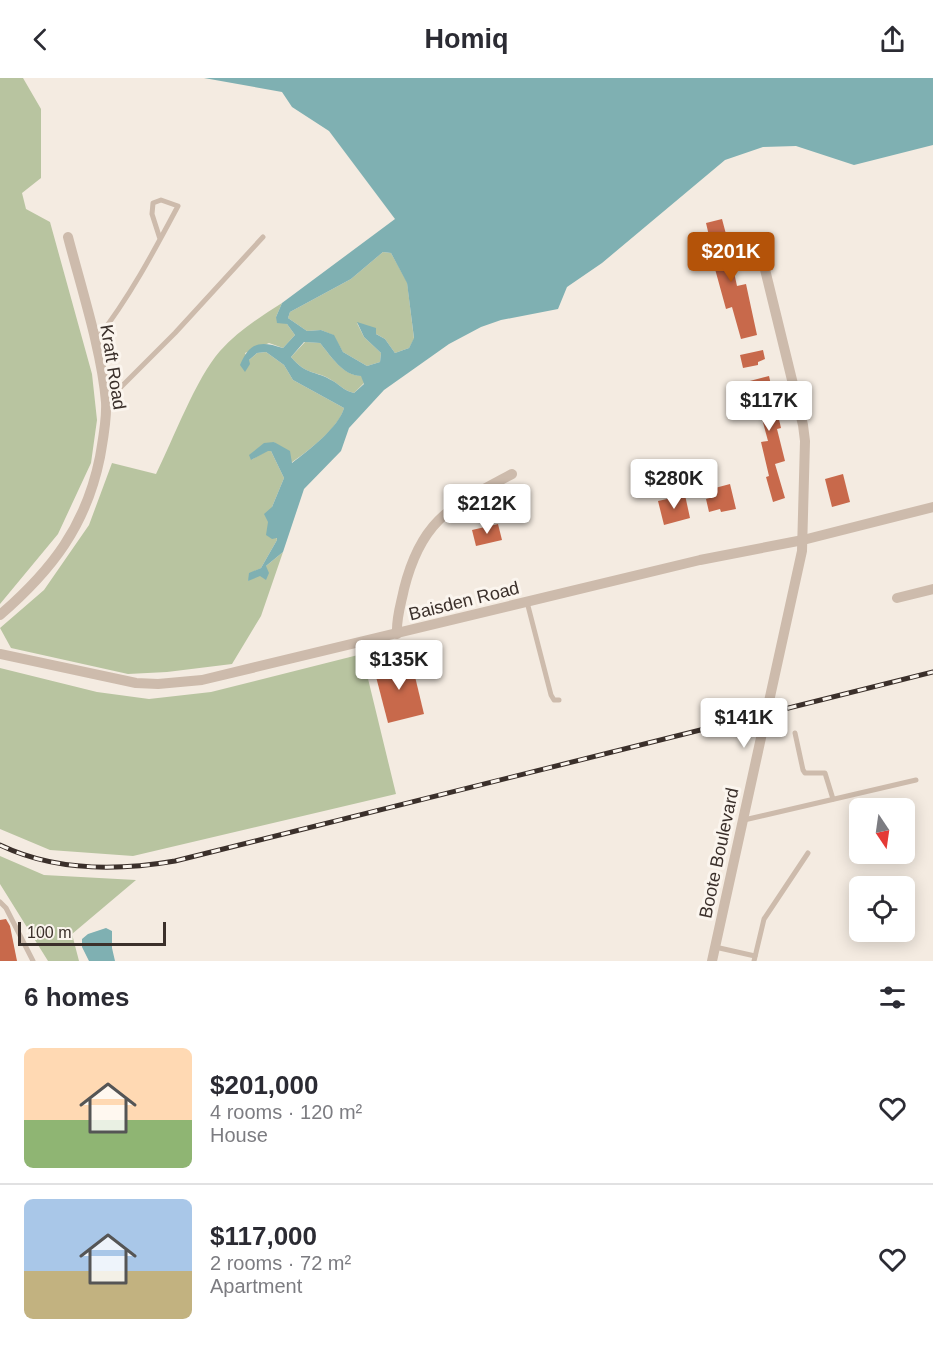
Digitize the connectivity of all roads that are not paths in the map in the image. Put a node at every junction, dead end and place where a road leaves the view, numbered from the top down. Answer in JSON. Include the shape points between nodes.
{"nodes":[{"id":1,"x":68,"y":237,"type":"dead end"},
{"id":2,"x":263,"y":237,"type":"dead end"},
{"id":3,"x":160,"y":240,"type":"junction"},
{"id":4,"x":760,"y":249,"type":"dead end"},
{"id":5,"x":94,"y":343,"type":"junction"},
{"id":6,"x":106,"y":402,"type":"junction"},
{"id":7,"x":512,"y":474,"type":"dead end"},
{"id":8,"x":933,"y":507,"type":"edge"},
{"id":9,"x":803,"y":540,"type":"junction"},
{"id":10,"x":933,"y":589,"type":"edge"},
{"id":11,"x":897,"y":598,"type":"dead end"},
{"id":12,"x":527,"y":602,"type":"junction"},
{"id":13,"x":0,"y":615,"type":"edge"},
{"id":14,"x":397,"y":634,"type":"junction"},
{"id":15,"x":0,"y":654,"type":"edge"},
{"id":16,"x":560,"y":700,"type":"dead end"},
{"id":17,"x":795,"y":733,"type":"dead end"},
{"id":18,"x":916,"y":780,"type":"dead end"},
{"id":19,"x":833,"y":799,"type":"junction"},
{"id":20,"x":744,"y":820,"type":"junction"},
{"id":21,"x":808,"y":853,"type":"dead end"},
{"id":22,"x":0,"y":902,"type":"edge"},
{"id":23,"x":715,"y":947,"type":"junction"},
{"id":24,"x":754,"y":959,"type":"edge"},
{"id":25,"x":33,"y":961,"type":"edge"},
{"id":26,"x":712,"y":961,"type":"edge"}],
"edges":[{"from":1,"to":5,"type":"street","name":"Kraft Road"},
{"from":2,"to":6,"type":"lane"},
{"from":3,"to":3,"type":"lane","via":[[178,206],[161,200],[153,203],[152,213]]},
{"from":3,"to":5,"type":"lane","via":[[134,287]]},
{"from":4,"to":9,"type":"street","name":"Boote Boulevard","via":[[803,425]]},
{"from":5,"to":6,"type":"street","name":"Kraft Road"},
{"from":6,"to":13,"type":"street","name":"Kraft Road","via":[[101,452],[85,510],[50,566]]},
{"from":7,"to":14,"type":"street","via":[[456,505],[435,522],[418,548],[408,576],[396,622]]},
{"from":8,"to":9,"type":"street","name":"Baisden Road"},
{"from":9,"to":12,"type":"street","name":"Baisden Road","via":[[700,560]]},
{"from":9,"to":20,"type":"street","name":"Boote Boulevard"},
{"from":10,"to":11,"type":"street"},
{"from":12,"to":14,"type":"street","name":"Baisden Road"},
{"from":12,"to":16,"type":"lane","via":[[551,694],[554,700]]},
{"from":14,"to":15,"type":"street","name":"Baisden Road","via":[[224,676],[158,684],[117,681]]},
{"from":17,"to":19,"type":"lane","via":[[802,770],[825,773]]},
{"from":18,"to":19,"type":"lane"},
{"from":19,"to":20,"type":"lane"},
{"from":20,"to":23,"type":"street","name":"Boote Boulevard"},
{"from":21,"to":24,"type":"lane","via":[[764,919]]},
{"from":22,"to":25,"type":"lane"},
{"from":23,"to":24,"type":"lane"},
{"from":23,"to":26,"type":"street","name":"Boote Boulevard"}]}
